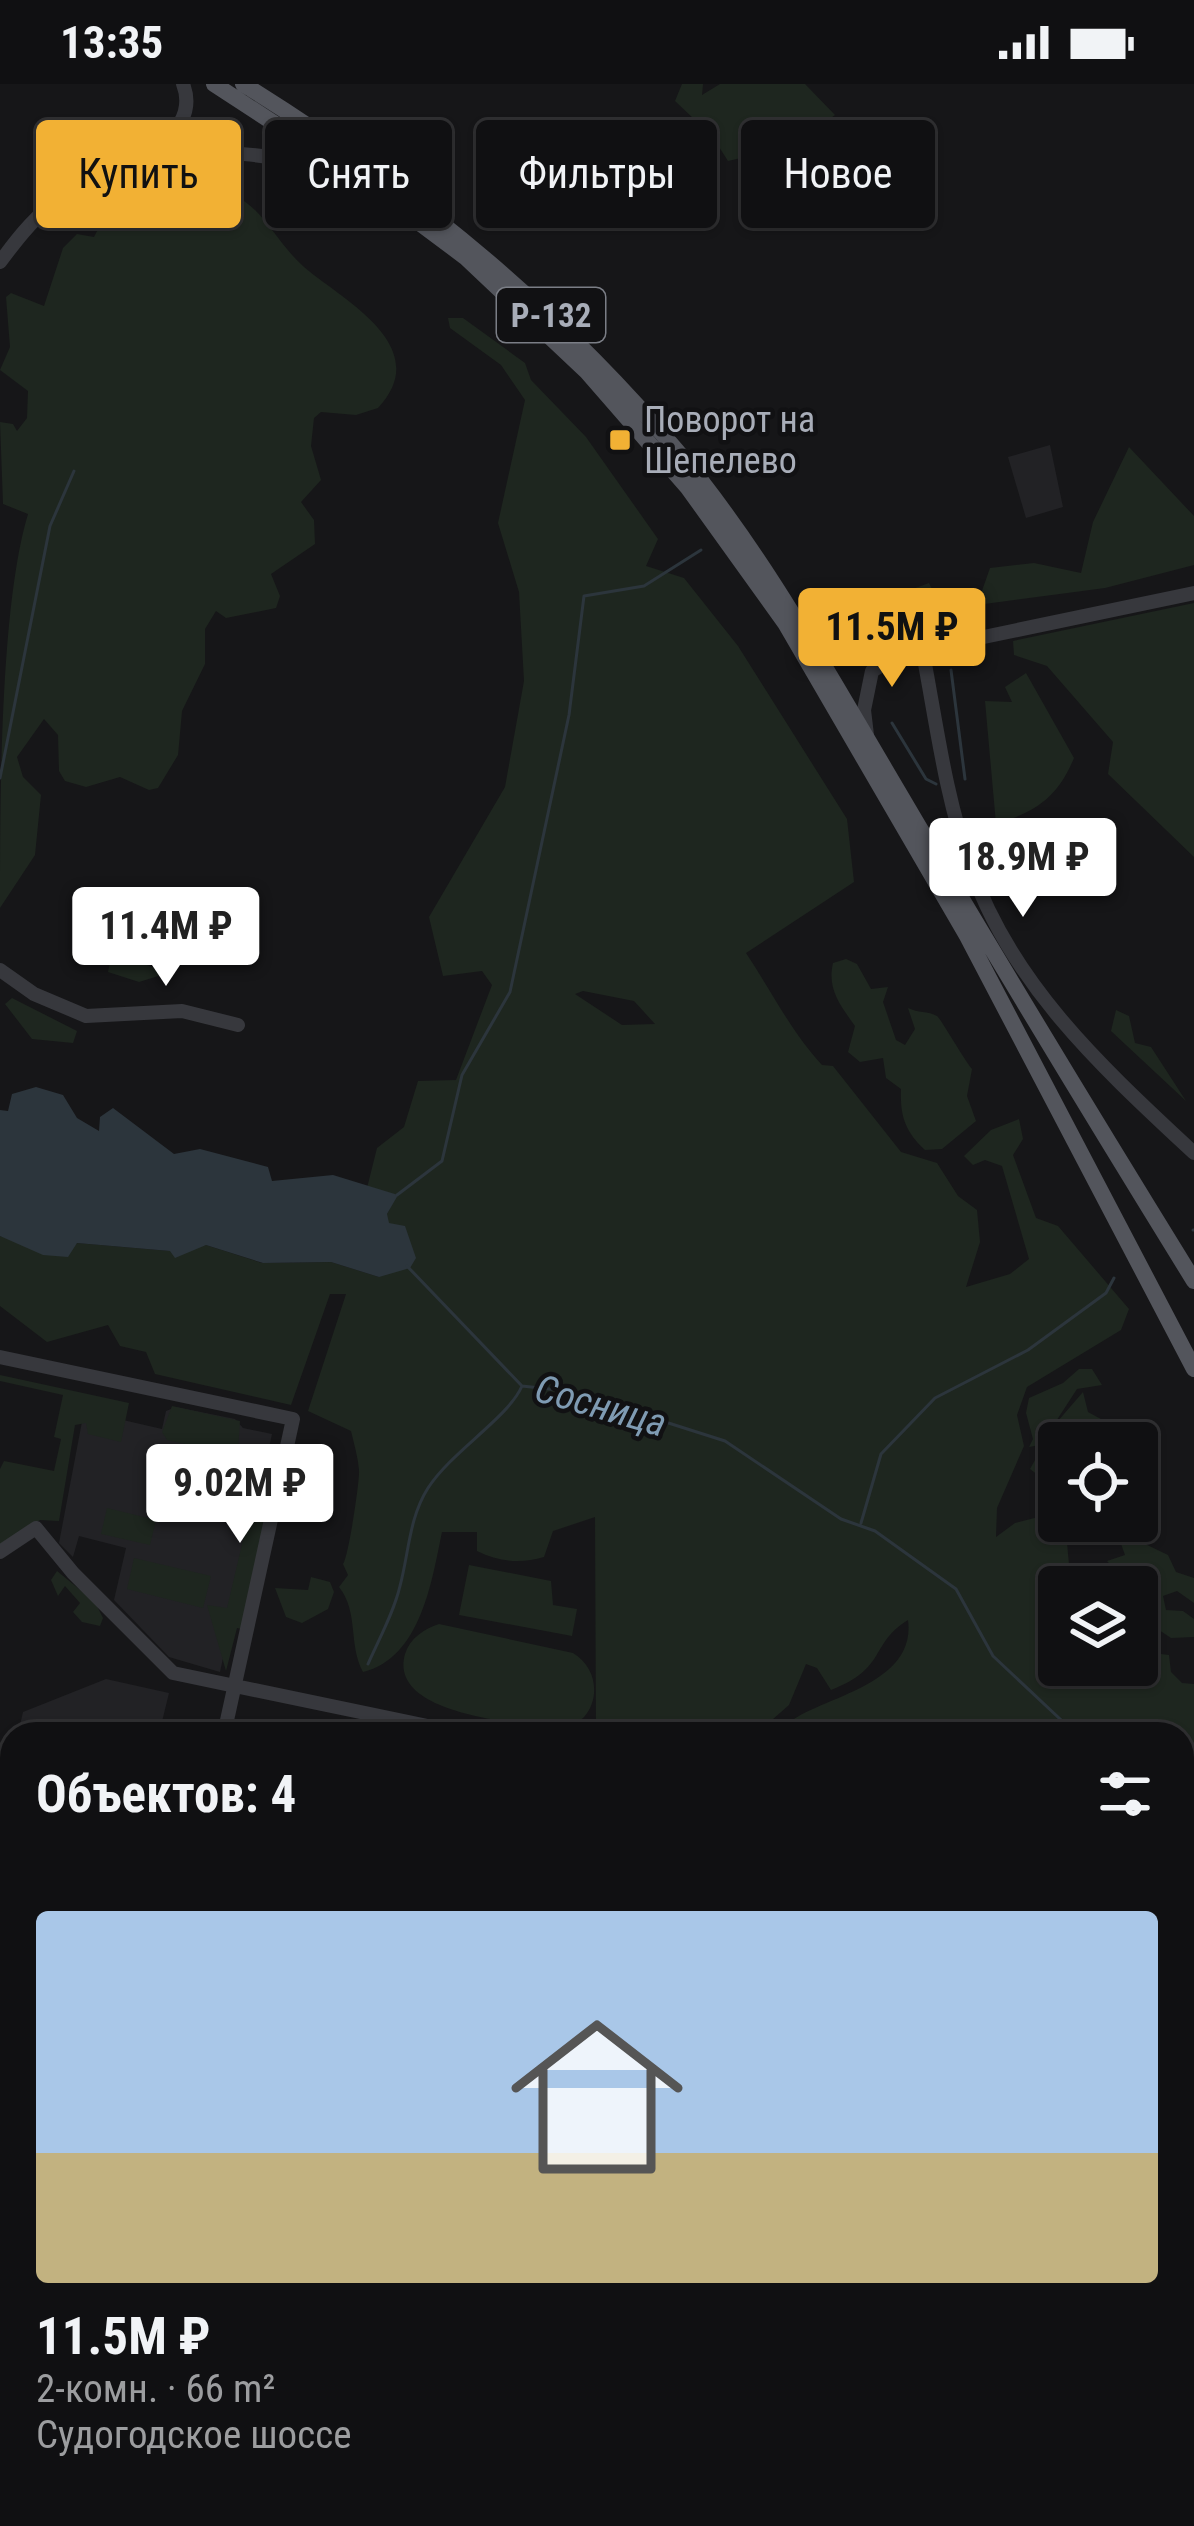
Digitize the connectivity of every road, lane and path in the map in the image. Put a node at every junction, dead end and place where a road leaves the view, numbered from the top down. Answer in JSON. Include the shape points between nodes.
{"nodes":[{"id":1,"x":183,"y":84,"type":"edge"},
{"id":2,"x":214,"y":84,"type":"edge"},
{"id":3,"x":243,"y":84,"type":"edge"},
{"id":4,"x":181,"y":120,"type":"edge"},
{"id":5,"x":269,"y":120,"type":"edge"},
{"id":6,"x":36,"y":222,"type":"edge"},
{"id":7,"x":423,"y":228,"type":"edge"},
{"id":8,"x":0,"y":262,"type":"edge"},
{"id":9,"x":1194,"y":593,"type":"edge"},
{"id":10,"x":802,"y":624,"type":"junction"},
{"id":11,"x":922,"y":648,"type":"junction"},
{"id":12,"x":867,"y":737,"type":"junction"},
{"id":13,"x":0,"y":970,"type":"edge"},
{"id":14,"x":238,"y":1025,"type":"dead end"},
{"id":15,"x":1194,"y":1154,"type":"edge"},
{"id":16,"x":1194,"y":1281,"type":"edge"},
{"id":17,"x":0,"y":1357,"type":"edge"},
{"id":18,"x":1194,"y":1369,"type":"edge"},
{"id":19,"x":0,"y":1552,"type":"edge"},
{"id":20,"x":236,"y":1684,"type":"junction"},
{"id":21,"x":386,"y":1718,"type":"junction"},
{"id":22,"x":227,"y":1722,"type":"edge"},
{"id":23,"x":385,"y":1722,"type":"edge"},
{"id":24,"x":396,"y":1722,"type":"edge"}],
"edges":[{"from":1,"to":4,"type":"street","via":[[189,100]]},
{"from":2,"to":5,"type":"main road","number":"Р-132"},
{"from":3,"to":10,"type":"main road","number":"Р-132","via":[[379,172],[546,310],[675,449]]},
{"from":6,"to":8,"type":"street"},
{"from":7,"to":18,"type":"main road","number":"Р-132","via":[[519,305],[688,488],[784,623],[1027,1045]]},
{"from":9,"to":11,"type":"street"},
{"from":10,"to":11,"type":"street","via":[[849,656]]},
{"from":10,"to":12,"type":"main road","number":"Р-132"},
{"from":11,"to":12,"type":"street","via":[[872,671]]},
{"from":11,"to":15,"type":"street","via":[[956,819],[1001,932],[1077,1040]]},
{"from":12,"to":16,"type":"main road","number":"Р-132"},
{"from":13,"to":14,"type":"street","via":[[86,1016],[182,1011]]},
{"from":17,"to":20,"type":"street","via":[[293,1419]]},
{"from":19,"to":20,"type":"street","via":[[36,1528],[173,1672]]},
{"from":20,"to":21,"type":"street"},
{"from":20,"to":22,"type":"street"},
{"from":21,"to":23,"type":"street"},
{"from":21,"to":24,"type":"street"}]}
